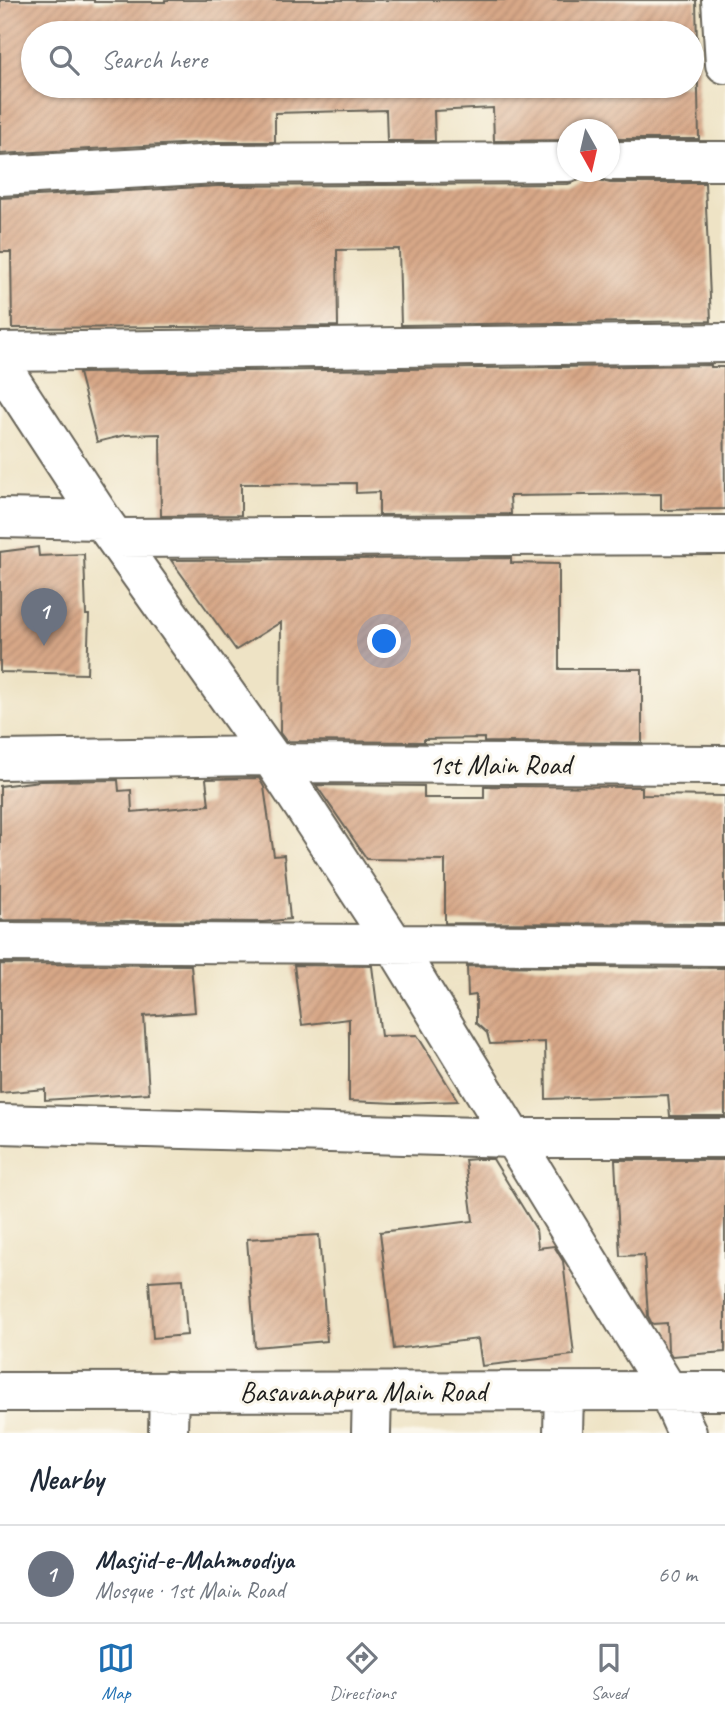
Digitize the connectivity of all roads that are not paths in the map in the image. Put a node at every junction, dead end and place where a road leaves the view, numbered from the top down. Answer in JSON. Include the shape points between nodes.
{"nodes":[{"id":1,"x":721,"y":0,"type":"edge"},
{"id":2,"x":725,"y":64,"type":"edge"},
{"id":3,"x":725,"y":161,"type":"edge"},
{"id":4,"x":557,"y":162,"type":"edge"},
{"id":5,"x":620,"y":162,"type":"edge"},
{"id":6,"x":0,"y":176,"type":"edge"},
{"id":7,"x":725,"y":343,"type":"edge"},
{"id":8,"x":0,"y":352,"type":"edge"},
{"id":9,"x":0,"y":364,"type":"edge"},
{"id":10,"x":0,"y":518,"type":"edge"},
{"id":11,"x":108,"y":529,"type":"junction"},
{"id":12,"x":725,"y":535,"type":"edge"},
{"id":13,"x":272,"y":760,"type":"junction"},
{"id":14,"x":0,"y":761,"type":"edge"},
{"id":15,"x":725,"y":765,"type":"edge"},
{"id":16,"x":0,"y":942,"type":"edge"},
{"id":17,"x":394,"y":944,"type":"junction"},
{"id":18,"x":725,"y":946,"type":"edge"},
{"id":19,"x":0,"y":1124,"type":"edge"},
{"id":20,"x":515,"y":1138,"type":"junction"},
{"id":21,"x":725,"y":1138,"type":"edge"},
{"id":22,"x":169,"y":1391,"type":"junction"},
{"id":23,"x":668,"y":1391,"type":"junction"},
{"id":24,"x":725,"y":1391,"type":"edge"},
{"id":25,"x":0,"y":1392,"type":"edge"},
{"id":26,"x":372,"y":1392,"type":"junction"},
{"id":27,"x":564,"y":1392,"type":"junction"},
{"id":28,"x":168,"y":1433,"type":"edge"},
{"id":29,"x":371,"y":1433,"type":"edge"},
{"id":30,"x":563,"y":1433,"type":"edge"},
{"id":31,"x":687,"y":1433,"type":"edge"}],
"edges":[{"from":1,"to":2,"type":"street"},
{"from":3,"to":5,"type":"street"},
{"from":4,"to":6,"type":"street","via":[[217,164]]},
{"from":7,"to":8,"type":"street"},
{"from":9,"to":11,"type":"street"},
{"from":10,"to":11,"type":"street"},
{"from":11,"to":12,"type":"street"},
{"from":11,"to":13,"type":"street"},
{"from":13,"to":14,"type":"street","name":"1st Main Road"},
{"from":13,"to":15,"type":"street","name":"1st Main Road"},
{"from":13,"to":17,"type":"street"},
{"from":16,"to":17,"type":"street"},
{"from":17,"to":18,"type":"street"},
{"from":17,"to":20,"type":"street"},
{"from":19,"to":20,"type":"street"},
{"from":20,"to":21,"type":"street"},
{"from":20,"to":23,"type":"street"},
{"from":22,"to":25,"type":"street","name":"Basavanapura Main Road"},
{"from":22,"to":26,"type":"street","name":"Basavanapura Main Road"},
{"from":22,"to":28,"type":"street"},
{"from":23,"to":24,"type":"street","name":"Basavanapura Main Road"},
{"from":23,"to":27,"type":"street","name":"Basavanapura Main Road"},
{"from":23,"to":31,"type":"street"},
{"from":26,"to":27,"type":"street","name":"Basavanapura Main Road"},
{"from":26,"to":29,"type":"street"},
{"from":27,"to":30,"type":"street"}]}
